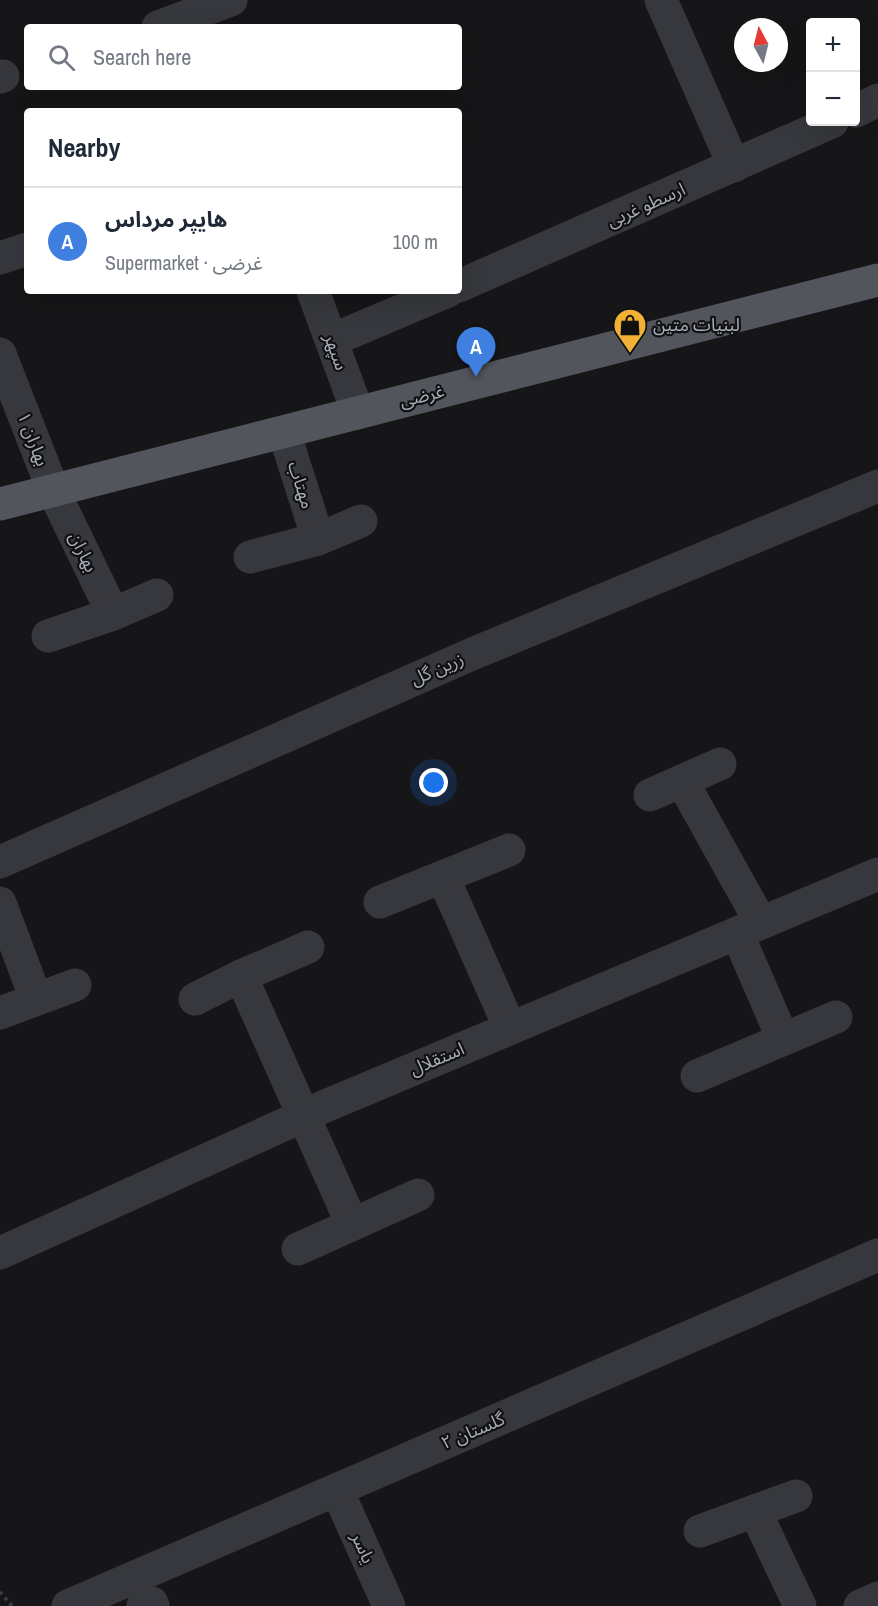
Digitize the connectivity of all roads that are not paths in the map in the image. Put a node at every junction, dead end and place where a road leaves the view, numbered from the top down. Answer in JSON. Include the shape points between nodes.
{"nodes":[{"id":1,"x":661,"y":0,"type":"edge"},
{"id":2,"x":222,"y":2,"type":"edge"},
{"id":3,"x":166,"y":24,"type":"edge"},
{"id":4,"x":878,"y":100,"type":"edge"},
{"id":5,"x":860,"y":109,"type":"edge"},
{"id":6,"x":823,"y":126,"type":"edge"},
{"id":7,"x":734,"y":166,"type":"junction"},
{"id":8,"x":24,"y":250,"type":"edge"},
{"id":9,"x":0,"y":258,"type":"edge"},
{"id":10,"x":878,"y":280,"type":"edge"},
{"id":11,"x":462,"y":285,"type":"edge"},
{"id":12,"x":314,"y":294,"type":"edge"},
{"id":13,"x":441,"y":294,"type":"edge"},
{"id":14,"x":332,"y":340,"type":"junction"},
{"id":15,"x":0,"y":354,"type":"edge"},
{"id":16,"x":358,"y":412,"type":"junction"},
{"id":17,"x":284,"y":432,"type":"junction"},
{"id":18,"x":878,"y":486,"type":"edge"},
{"id":19,"x":53,"y":490,"type":"junction"},
{"id":20,"x":0,"y":504,"type":"edge"},
{"id":21,"x":362,"y":521,"type":"dead end"},
{"id":22,"x":318,"y":538,"type":"junction"},
{"id":23,"x":250,"y":557,"type":"dead end"},
{"id":24,"x":157,"y":595,"type":"dead end"},
{"id":25,"x":113,"y":614,"type":"junction"},
{"id":26,"x":48,"y":636,"type":"dead end"},
{"id":27,"x":720,"y":764,"type":"dead end"},
{"id":28,"x":681,"y":781,"type":"junction"},
{"id":29,"x":650,"y":795,"type":"dead end"},
{"id":30,"x":509,"y":850,"type":"dead end"},
{"id":31,"x":0,"y":862,"type":"edge"},
{"id":32,"x":878,"y":874,"type":"edge"},
{"id":33,"x":443,"y":877,"type":"junction"},
{"id":34,"x":380,"y":902,"type":"dead end"},
{"id":35,"x":0,"y":903,"type":"edge"},
{"id":36,"x":749,"y":928,"type":"junction"},
{"id":37,"x":308,"y":947,"type":"dead end"},
{"id":38,"x":241,"y":976,"type":"junction"},
{"id":39,"x":75,"y":985,"type":"dead end"},
{"id":40,"x":36,"y":999,"type":"junction"},
{"id":41,"x":195,"y":999,"type":"dead end"},
{"id":42,"x":0,"y":1013,"type":"edge"},
{"id":43,"x":836,"y":1017,"type":"dead end"},
{"id":44,"x":510,"y":1028,"type":"junction"},
{"id":45,"x":783,"y":1039,"type":"junction"},
{"id":46,"x":697,"y":1076,"type":"dead end"},
{"id":47,"x":303,"y":1116,"type":"junction"},
{"id":48,"x":418,"y":1195,"type":"dead end"},
{"id":49,"x":352,"y":1224,"type":"junction"},
{"id":50,"x":298,"y":1249,"type":"dead end"},
{"id":51,"x":0,"y":1253,"type":"edge"},
{"id":52,"x":878,"y":1255,"type":"edge"},
{"id":53,"x":337,"y":1490,"type":"junction"},
{"id":54,"x":796,"y":1496,"type":"dead end"},
{"id":55,"x":755,"y":1511,"type":"junction"},
{"id":56,"x":700,"y":1532,"type":"dead end"},
{"id":57,"x":878,"y":1598,"type":"edge"},
{"id":58,"x":68,"y":1606,"type":"edge"},
{"id":59,"x":143,"y":1606,"type":"edge"},
{"id":60,"x":153,"y":1606,"type":"edge"},
{"id":61,"x":389,"y":1606,"type":"edge"},
{"id":62,"x":800,"y":1606,"type":"edge"},
{"id":63,"x":860,"y":1606,"type":"edge"}],
"edges":[{"from":1,"to":7,"type":"street"},
{"from":2,"to":3,"type":"street"},
{"from":4,"to":5,"type":"street"},
{"from":6,"to":7,"type":"street","name":"ارسطو غربی"},
{"from":7,"to":11,"type":"street","name":"ارسطو غربی"},
{"from":8,"to":9,"type":"street"},
{"from":10,"to":16,"type":"main road","name":"غرضی"},
{"from":12,"to":14,"type":"street","name":"سپهر"},
{"from":13,"to":14,"type":"street"},
{"from":14,"to":16,"type":"street","name":"سپهر"},
{"from":15,"to":19,"type":"street","name":"بهاران ۱"},
{"from":16,"to":17,"type":"main road","name":"غرضی"},
{"from":17,"to":19,"type":"main road","name":"غرضی"},
{"from":17,"to":22,"type":"street","name":"مهتاب"},
{"from":18,"to":31,"type":"street","name":"زرین گل","via":[[472,654]]},
{"from":19,"to":20,"type":"main road","name":"غرضی"},
{"from":19,"to":25,"type":"street","name":"بهاران"},
{"from":21,"to":22,"type":"street"},
{"from":22,"to":23,"type":"street"},
{"from":24,"to":25,"type":"street"},
{"from":25,"to":26,"type":"street"},
{"from":27,"to":28,"type":"street"},
{"from":28,"to":29,"type":"street"},
{"from":28,"to":36,"type":"street"},
{"from":30,"to":33,"type":"street"},
{"from":32,"to":36,"type":"street","name":"استقلال"},
{"from":33,"to":34,"type":"street"},
{"from":33,"to":44,"type":"street"},
{"from":35,"to":40,"type":"street"},
{"from":36,"to":44,"type":"street","name":"استقلال"},
{"from":36,"to":45,"type":"street"},
{"from":37,"to":38,"type":"street"},
{"from":38,"to":41,"type":"street"},
{"from":38,"to":47,"type":"street"},
{"from":39,"to":40,"type":"street"},
{"from":40,"to":42,"type":"street"},
{"from":43,"to":45,"type":"street"},
{"from":44,"to":47,"type":"street","name":"استقلال"},
{"from":45,"to":46,"type":"street"},
{"from":47,"to":49,"type":"street"},
{"from":47,"to":51,"type":"street","name":"استقلال"},
{"from":48,"to":49,"type":"street"},
{"from":49,"to":50,"type":"street"},
{"from":52,"to":53,"type":"street","name":"گلستان ۲"},
{"from":53,"to":58,"type":"street","name":"گلستان ۲"},
{"from":53,"to":61,"type":"street","name":"یاسر"},
{"from":54,"to":55,"type":"street"},
{"from":55,"to":56,"type":"street"},
{"from":55,"to":62,"type":"street"},
{"from":57,"to":63,"type":"street"},
{"from":59,"to":60,"type":"street"}]}
